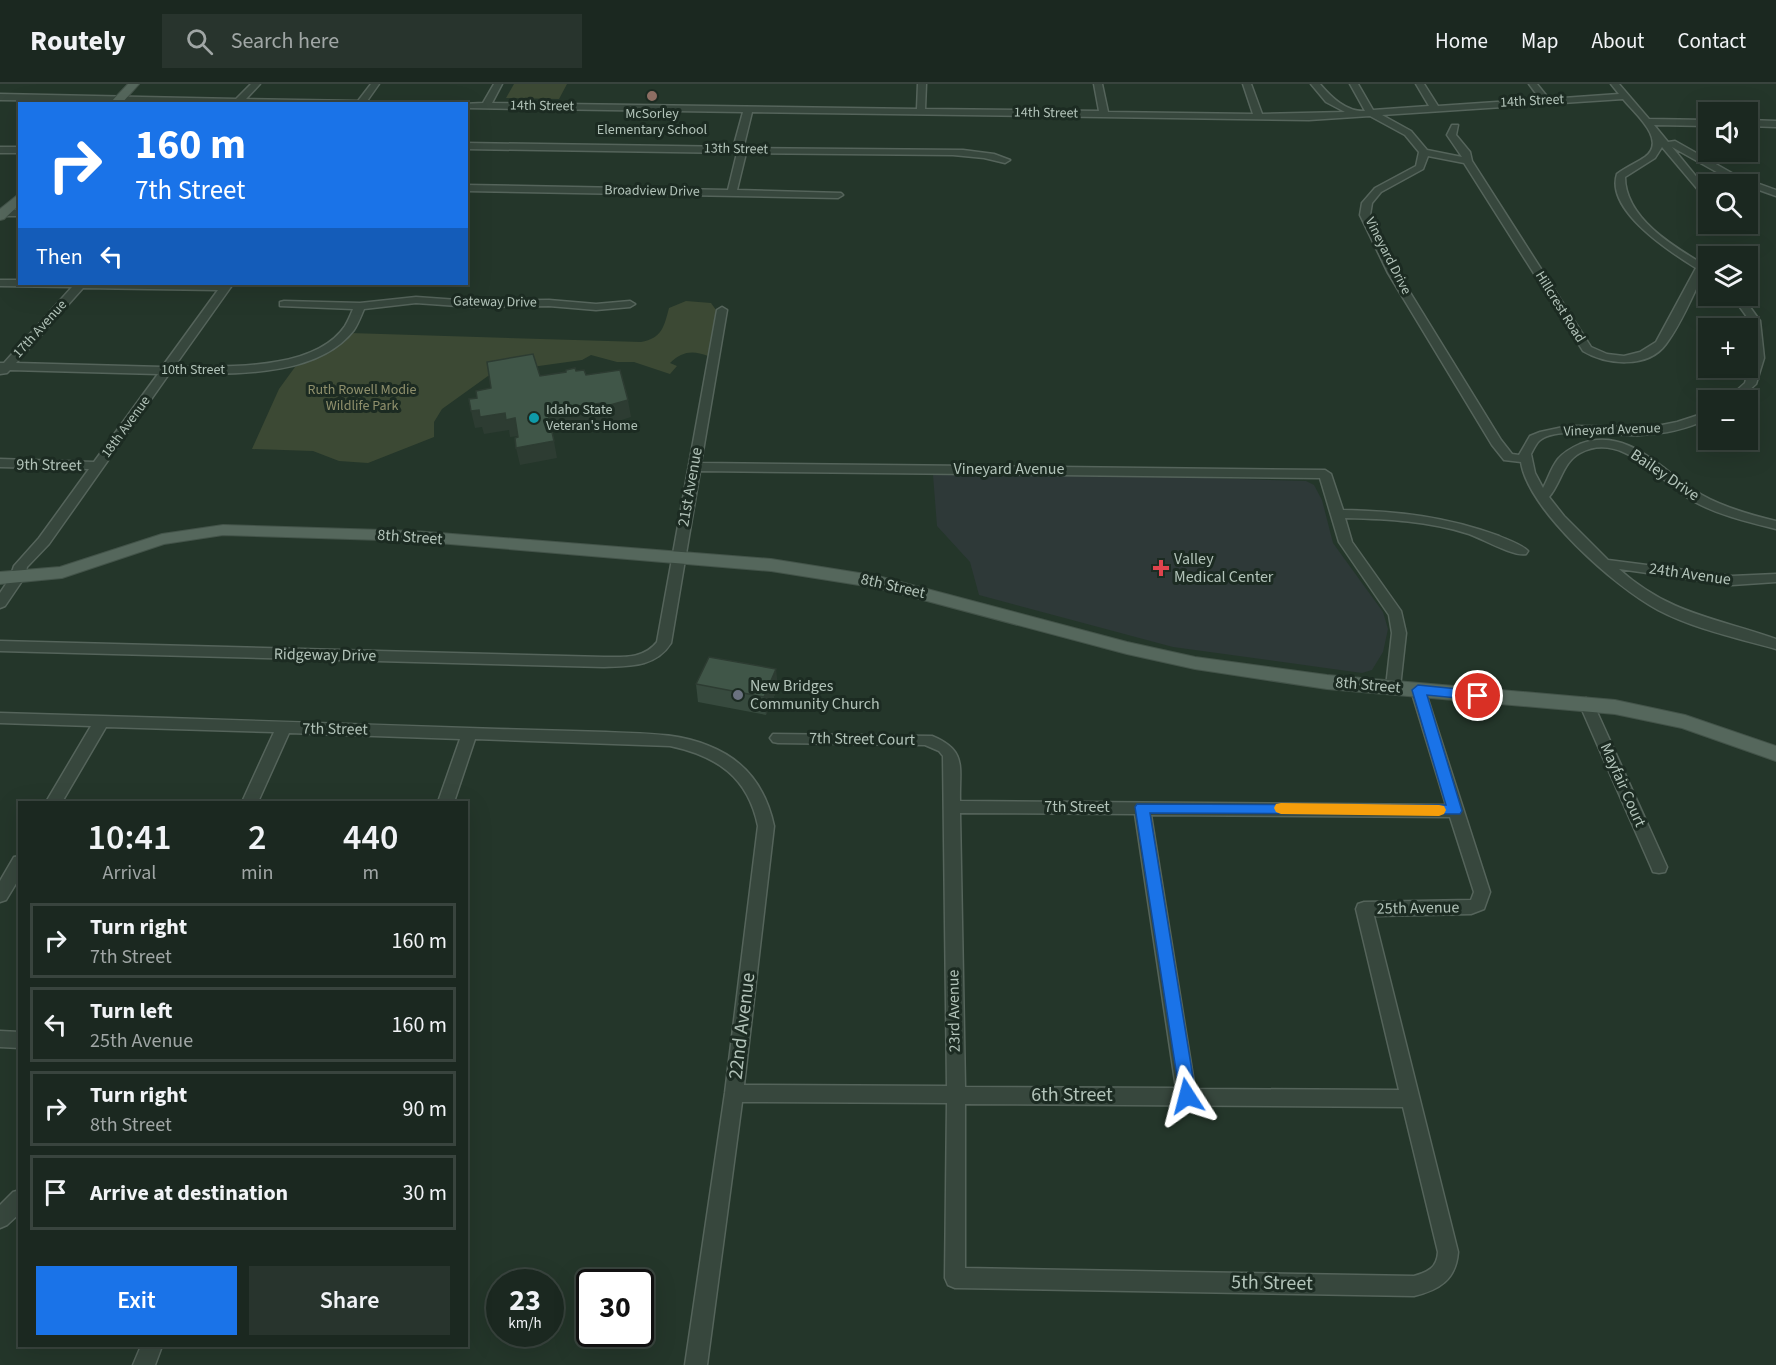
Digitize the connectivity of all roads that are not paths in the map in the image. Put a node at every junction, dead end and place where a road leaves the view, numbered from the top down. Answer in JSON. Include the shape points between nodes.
{"nodes":[{"id":1,"x":134,"y":84,"type":"edge"},
{"id":2,"x":256,"y":84,"type":"edge"},
{"id":3,"x":375,"y":84,"type":"edge"},
{"id":4,"x":498,"y":84,"type":"edge"},
{"id":5,"x":922,"y":84,"type":"edge"},
{"id":6,"x":1098,"y":84,"type":"edge"},
{"id":7,"x":1247,"y":84,"type":"edge"},
{"id":8,"x":1315,"y":84,"type":"edge"},
{"id":9,"x":1354,"y":84,"type":"edge"},
{"id":10,"x":1419,"y":84,"type":"edge"},
{"id":11,"x":1533,"y":84,"type":"edge"},
{"id":12,"x":1616,"y":84,"type":"edge"},
{"id":13,"x":10,"y":89,"type":"dead end"},
{"id":14,"x":1625,"y":96,"type":"junction"},
{"id":15,"x":0,"y":97,"type":"edge"},
{"id":16,"x":117,"y":101,"type":"edge"},
{"id":17,"x":1546,"y":101,"type":"junction"},
{"id":18,"x":238,"y":102,"type":"edge"},
{"id":19,"x":360,"y":102,"type":"edge"},
{"id":20,"x":468,"y":105,"type":"edge"},
{"id":21,"x":486,"y":105,"type":"junction"},
{"id":22,"x":1434,"y":107,"type":"junction"},
{"id":23,"x":748,"y":109,"type":"junction"},
{"id":24,"x":921,"y":112,"type":"junction"},
{"id":25,"x":1370,"y":112,"type":"junction"},
{"id":26,"x":1104,"y":114,"type":"junction"},
{"id":27,"x":1355,"y":114,"type":"junction"},
{"id":28,"x":1258,"y":116,"type":"junction"},
{"id":29,"x":1649,"y":122,"type":"junction"},
{"id":30,"x":1698,"y":123,"type":"edge"},
{"id":31,"x":1758,"y":123,"type":"edge"},
{"id":32,"x":1776,"y":124,"type":"edge"},
{"id":33,"x":1455,"y":127,"type":"dead end"},
{"id":34,"x":1658,"y":137,"type":"junction"},
{"id":35,"x":468,"y":146,"type":"edge"},
{"id":36,"x":0,"y":150,"type":"edge"},
{"id":37,"x":18,"y":150,"type":"edge"},
{"id":38,"x":742,"y":150,"type":"junction"},
{"id":39,"x":1424,"y":153,"type":"junction"},
{"id":40,"x":1005,"y":160,"type":"dead end"},
{"id":41,"x":1467,"y":160,"type":"junction"},
{"id":42,"x":1698,"y":183,"type":"edge"},
{"id":43,"x":468,"y":188,"type":"edge"},
{"id":44,"x":732,"y":192,"type":"junction"},
{"id":45,"x":1776,"y":193,"type":"edge"},
{"id":46,"x":838,"y":195,"type":"dead end"},
{"id":47,"x":18,"y":199,"type":"edge"},
{"id":48,"x":18,"y":213,"type":"edge"},
{"id":49,"x":1,"y":214,"type":"edge"},
{"id":50,"x":1698,"y":265,"type":"edge"},
{"id":51,"x":1698,"y":280,"type":"edge"},
{"id":52,"x":0,"y":283,"type":"edge"},
{"id":53,"x":18,"y":283,"type":"edge"},
{"id":54,"x":80,"y":285,"type":"edge"},
{"id":55,"x":227,"y":285,"type":"edge"},
{"id":56,"x":284,"y":304,"type":"dead end"},
{"id":57,"x":630,"y":304,"type":"dead end"},
{"id":58,"x":360,"y":306,"type":"junction"},
{"id":59,"x":1744,"y":306,"type":"edge"},
{"id":60,"x":722,"y":310,"type":"dead end"},
{"id":61,"x":3,"y":369,"type":"edge"},
{"id":62,"x":167,"y":371,"type":"junction"},
{"id":63,"x":1743,"y":390,"type":"edge"},
{"id":64,"x":1698,"y":420,"type":"edge"},
{"id":65,"x":1494,"y":436,"type":"junction"},
{"id":66,"x":1504,"y":453,"type":"junction"},
{"id":67,"x":1526,"y":457,"type":"junction"},
{"id":68,"x":0,"y":464,"type":"edge"},
{"id":69,"x":99,"y":466,"type":"junction"},
{"id":70,"x":694,"y":467,"type":"junction"},
{"id":71,"x":1542,"y":498,"type":"junction"},
{"id":72,"x":1337,"y":514,"type":"junction"},
{"id":73,"x":1776,"y":525,"type":"edge"},
{"id":74,"x":1521,"y":551,"type":"dead end"},
{"id":75,"x":678,"y":558,"type":"junction"},
{"id":76,"x":1603,"y":564,"type":"junction"},
{"id":77,"x":9,"y":578,"type":"edge"},
{"id":78,"x":1776,"y":578,"type":"edge"},
{"id":79,"x":0,"y":603,"type":"edge"},
{"id":80,"x":1776,"y":644,"type":"edge"},
{"id":81,"x":0,"y":646,"type":"edge"},
{"id":82,"x":649,"y":658,"type":"joint"},
{"id":83,"x":1393,"y":687,"type":"junction"},
{"id":84,"x":1418,"y":690,"type":"junction"},
{"id":85,"x":1586,"y":703,"type":"junction"},
{"id":86,"x":0,"y":718,"type":"edge"},
{"id":87,"x":101,"y":723,"type":"junction"},
{"id":88,"x":284,"y":728,"type":"junction"},
{"id":89,"x":470,"y":732,"type":"junction"},
{"id":90,"x":778,"y":738,"type":"dead end"},
{"id":91,"x":670,"y":740,"type":"joint"},
{"id":92,"x":944,"y":747,"type":"joint"},
{"id":93,"x":1776,"y":754,"type":"edge"},
{"id":94,"x":55,"y":801,"type":"edge"},
{"id":95,"x":250,"y":801,"type":"edge"},
{"id":96,"x":446,"y":801,"type":"edge"},
{"id":97,"x":952,"y":807,"type":"junction"},
{"id":98,"x":1142,"y":807,"type":"junction"},
{"id":99,"x":1454,"y":811,"type":"junction"},
{"id":100,"x":18,"y":865,"type":"edge"},
{"id":101,"x":1659,"y":867,"type":"dead end"},
{"id":102,"x":0,"y":895,"type":"edge"},
{"id":103,"x":0,"y":1039,"type":"edge"},
{"id":104,"x":18,"y":1040,"type":"edge"},
{"id":105,"x":734,"y":1093,"type":"junction"},
{"id":106,"x":956,"y":1094,"type":"junction"},
{"id":107,"x":1187,"y":1096,"type":"junction"},
{"id":108,"x":1410,"y":1099,"type":"junction"},
{"id":109,"x":1420,"y":1135,"type":"joint"},
{"id":110,"x":18,"y":1202,"type":"edge"},
{"id":111,"x":0,"y":1218,"type":"edge"},
{"id":112,"x":955,"y":1278,"type":"joint"},
{"id":113,"x":152,"y":1347,"type":"edge"},
{"id":114,"x":144,"y":1365,"type":"edge"},
{"id":115,"x":696,"y":1365,"type":"edge"}],
"edges":[{"from":1,"to":16,"type":"main road"},
{"from":2,"to":18,"type":"street"},
{"from":3,"to":19,"type":"street"},
{"from":4,"to":21,"type":"street"},
{"from":5,"to":24,"type":"street"},
{"from":6,"to":26,"type":"street"},
{"from":7,"to":28,"type":"street"},
{"from":8,"to":27,"type":"street","via":[[1329,100]]},
{"from":9,"to":25,"type":"street"},
{"from":10,"to":22,"type":"street"},
{"from":11,"to":17,"type":"street"},
{"from":12,"to":14,"type":"street"},
{"from":13,"to":15,"type":"street"},
{"from":14,"to":17,"type":"street","name":"14th Street"},
{"from":14,"to":29,"type":"street"},
{"from":15,"to":16,"type":"street"},
{"from":16,"to":18,"type":"street"},
{"from":17,"to":22,"type":"street","name":"14th Street"},
{"from":20,"to":21,"type":"street","name":"14th Street"},
{"from":21,"to":23,"type":"street","name":"14th Street"},
{"from":22,"to":25,"type":"street","name":"14th Street"},
{"from":23,"to":24,"type":"street","name":"14th Street"},
{"from":23,"to":38,"type":"street","via":[[739,146]]},
{"from":24,"to":26,"type":"street","name":"14th Street"},
{"from":25,"to":27,"type":"street","name":"14th Street"},
{"from":25,"to":39,"type":"street","via":[[1408,133]]},
{"from":26,"to":28,"type":"street","name":"14th Street"},
{"from":27,"to":28,"type":"street","name":"14th Street"},
{"from":29,"to":30,"type":"street"},
{"from":29,"to":34,"type":"street"},
{"from":31,"to":32,"type":"street"},
{"from":33,"to":41,"type":"street","via":[[1451,135]]},
{"from":34,"to":42,"type":"street"},
{"from":34,"to":45,"type":"street","via":[[1734,178]]},
{"from":34,"to":50,"type":"street","via":[[1656,152],[1620,176],[1620,189],[1629,207],[1652,231]]},
{"from":35,"to":38,"type":"street","name":"13th Street"},
{"from":36,"to":37,"type":"street"},
{"from":38,"to":40,"type":"street","name":"13th Street","via":[[959,151]]},
{"from":38,"to":44,"type":"street"},
{"from":39,"to":41,"type":"street"},
{"from":39,"to":65,"type":"street","name":"Vineyard Drive","via":[[1420,167],[1374,195],[1365,215],[1393,273]]},
{"from":41,"to":51,"type":"street","name":"Hillcrest Road","via":[[1587,349],[1595,355],[1628,358],[1656,349]]},
{"from":43,"to":44,"type":"street","name":"Broadview Drive"},
{"from":44,"to":46,"type":"street","name":"Broadview Drive"},
{"from":47,"to":49,"type":"main road"},
{"from":48,"to":49,"type":"street"},
{"from":52,"to":53,"type":"street"},
{"from":54,"to":61,"type":"street","name":"17th Avenue"},
{"from":55,"to":62,"type":"street","name":"18th Avenue"},
{"from":56,"to":58,"type":"street","name":"Gateway Drive"},
{"from":57,"to":58,"type":"street","name":"Gateway Drive","via":[[596,307],[416,300]]},
{"from":58,"to":62,"type":"street","name":"10th Street","via":[[343,335],[298,361],[252,370]]},
{"from":59,"to":63,"type":"street","via":[[1755,321],[1758,358],[1750,384]]},
{"from":60,"to":70,"type":"street","name":"21st Avenue"},
{"from":61,"to":62,"type":"street","name":"10th Street"},
{"from":62,"to":69,"type":"street","name":"18th Avenue"},
{"from":64,"to":67,"type":"street","name":"Vineyard Avenue","via":[[1648,431],[1551,433],[1534,439]]},
{"from":65,"to":66,"type":"street","name":"Vineyard Drive"},
{"from":65,"to":67,"type":"street","name":"Vineyard Drive"},
{"from":66,"to":67,"type":"street","via":[[1510,458]]},
{"from":66,"to":71,"type":"street","name":"Vineyard Drive"},
{"from":67,"to":71,"type":"street","via":[[1527,471]]},
{"from":68,"to":69,"type":"street","name":"9th Street"},
{"from":69,"to":77,"type":"street","name":"18th Avenue","via":[[44,541],[36,565]]},
{"from":70,"to":72,"type":"street","name":"Vineyard Avenue","via":[[1324,474]]},
{"from":70,"to":75,"type":"street","name":"21st Avenue"},
{"from":71,"to":73,"type":"street","name":"Bailey Drive","via":[[1550,489],[1558,466],[1569,455],[1588,445],[1609,444],[1637,454],[1698,499]]},
{"from":71,"to":76,"type":"street"},
{"from":72,"to":74,"type":"street","via":[[1443,522],[1490,535]]},
{"from":72,"to":83,"type":"street","via":[[1354,556],[1400,622],[1401,634],[1391,674]]},
{"from":75,"to":77,"type":"main road","name":"8th Street","via":[[414,536],[223,530],[172,536],[72,569]]},
{"from":75,"to":82,"type":"street","name":"21st Avenue","via":[[664,643]]},
{"from":75,"to":83,"type":"main road","name":"8th Street","via":[[837,574],[1195,663]]},
{"from":76,"to":78,"type":"street","name":"24th Avenue","via":[[1730,581]]},
{"from":76,"to":80,"type":"street","via":[[1634,589],[1673,611]]},
{"from":77,"to":79,"type":"street","name":"18th Avenue"},
{"from":81,"to":82,"type":"street","name":"Ridgeway Drive","via":[[604,662]]},
{"from":83,"to":84,"type":"main road","name":"8th Street"},
{"from":84,"to":85,"type":"main road","name":"8th Street"},
{"from":84,"to":99,"type":"street","name":"25th Avenue"},
{"from":85,"to":93,"type":"main road","name":"8th Street","via":[[1684,722]]},
{"from":85,"to":101,"type":"street","name":"Mayfair Court"},
{"from":86,"to":87,"type":"street","name":"7th Street"},
{"from":87,"to":88,"type":"street","name":"7th Street"},
{"from":87,"to":94,"type":"street"},
{"from":88,"to":89,"type":"street","name":"7th Street"},
{"from":88,"to":95,"type":"street"},
{"from":89,"to":91,"type":"street","name":"7th Street"},
{"from":89,"to":96,"type":"street"},
{"from":90,"to":92,"type":"street","name":"7th Street Court","via":[[927,740]]},
{"from":91,"to":105,"type":"street","name":"22nd Avenue","via":[[724,759],[743,774],[765,812],[765,844]]},
{"from":92,"to":97,"type":"street","name":"23rd Avenue","via":[[951,755]]},
{"from":97,"to":98,"type":"street","name":"7th Street"},
{"from":97,"to":106,"type":"street","name":"23rd Avenue"},
{"from":98,"to":99,"type":"street","name":"7th Street"},
{"from":98,"to":107,"type":"street"},
{"from":99,"to":108,"type":"street","name":"25th Avenue","via":[[1482,892],[1478,904],[1364,909]]},
{"from":100,"to":102,"type":"street"},
{"from":103,"to":104,"type":"street"},
{"from":105,"to":106,"type":"street","name":"6th Street"},
{"from":105,"to":115,"type":"street","name":"22nd Avenue"},
{"from":106,"to":107,"type":"street","name":"6th Street"},
{"from":106,"to":112,"type":"street","name":"23rd Avenue"},
{"from":107,"to":108,"type":"street","name":"6th Street"},
{"from":108,"to":109,"type":"street","name":"25th Avenue"},
{"from":109,"to":112,"type":"street","name":"5th Street","via":[[1449,1252],[1444,1272],[1425,1284]]},
{"from":110,"to":111,"type":"street"},
{"from":113,"to":114,"type":"street"}]}
